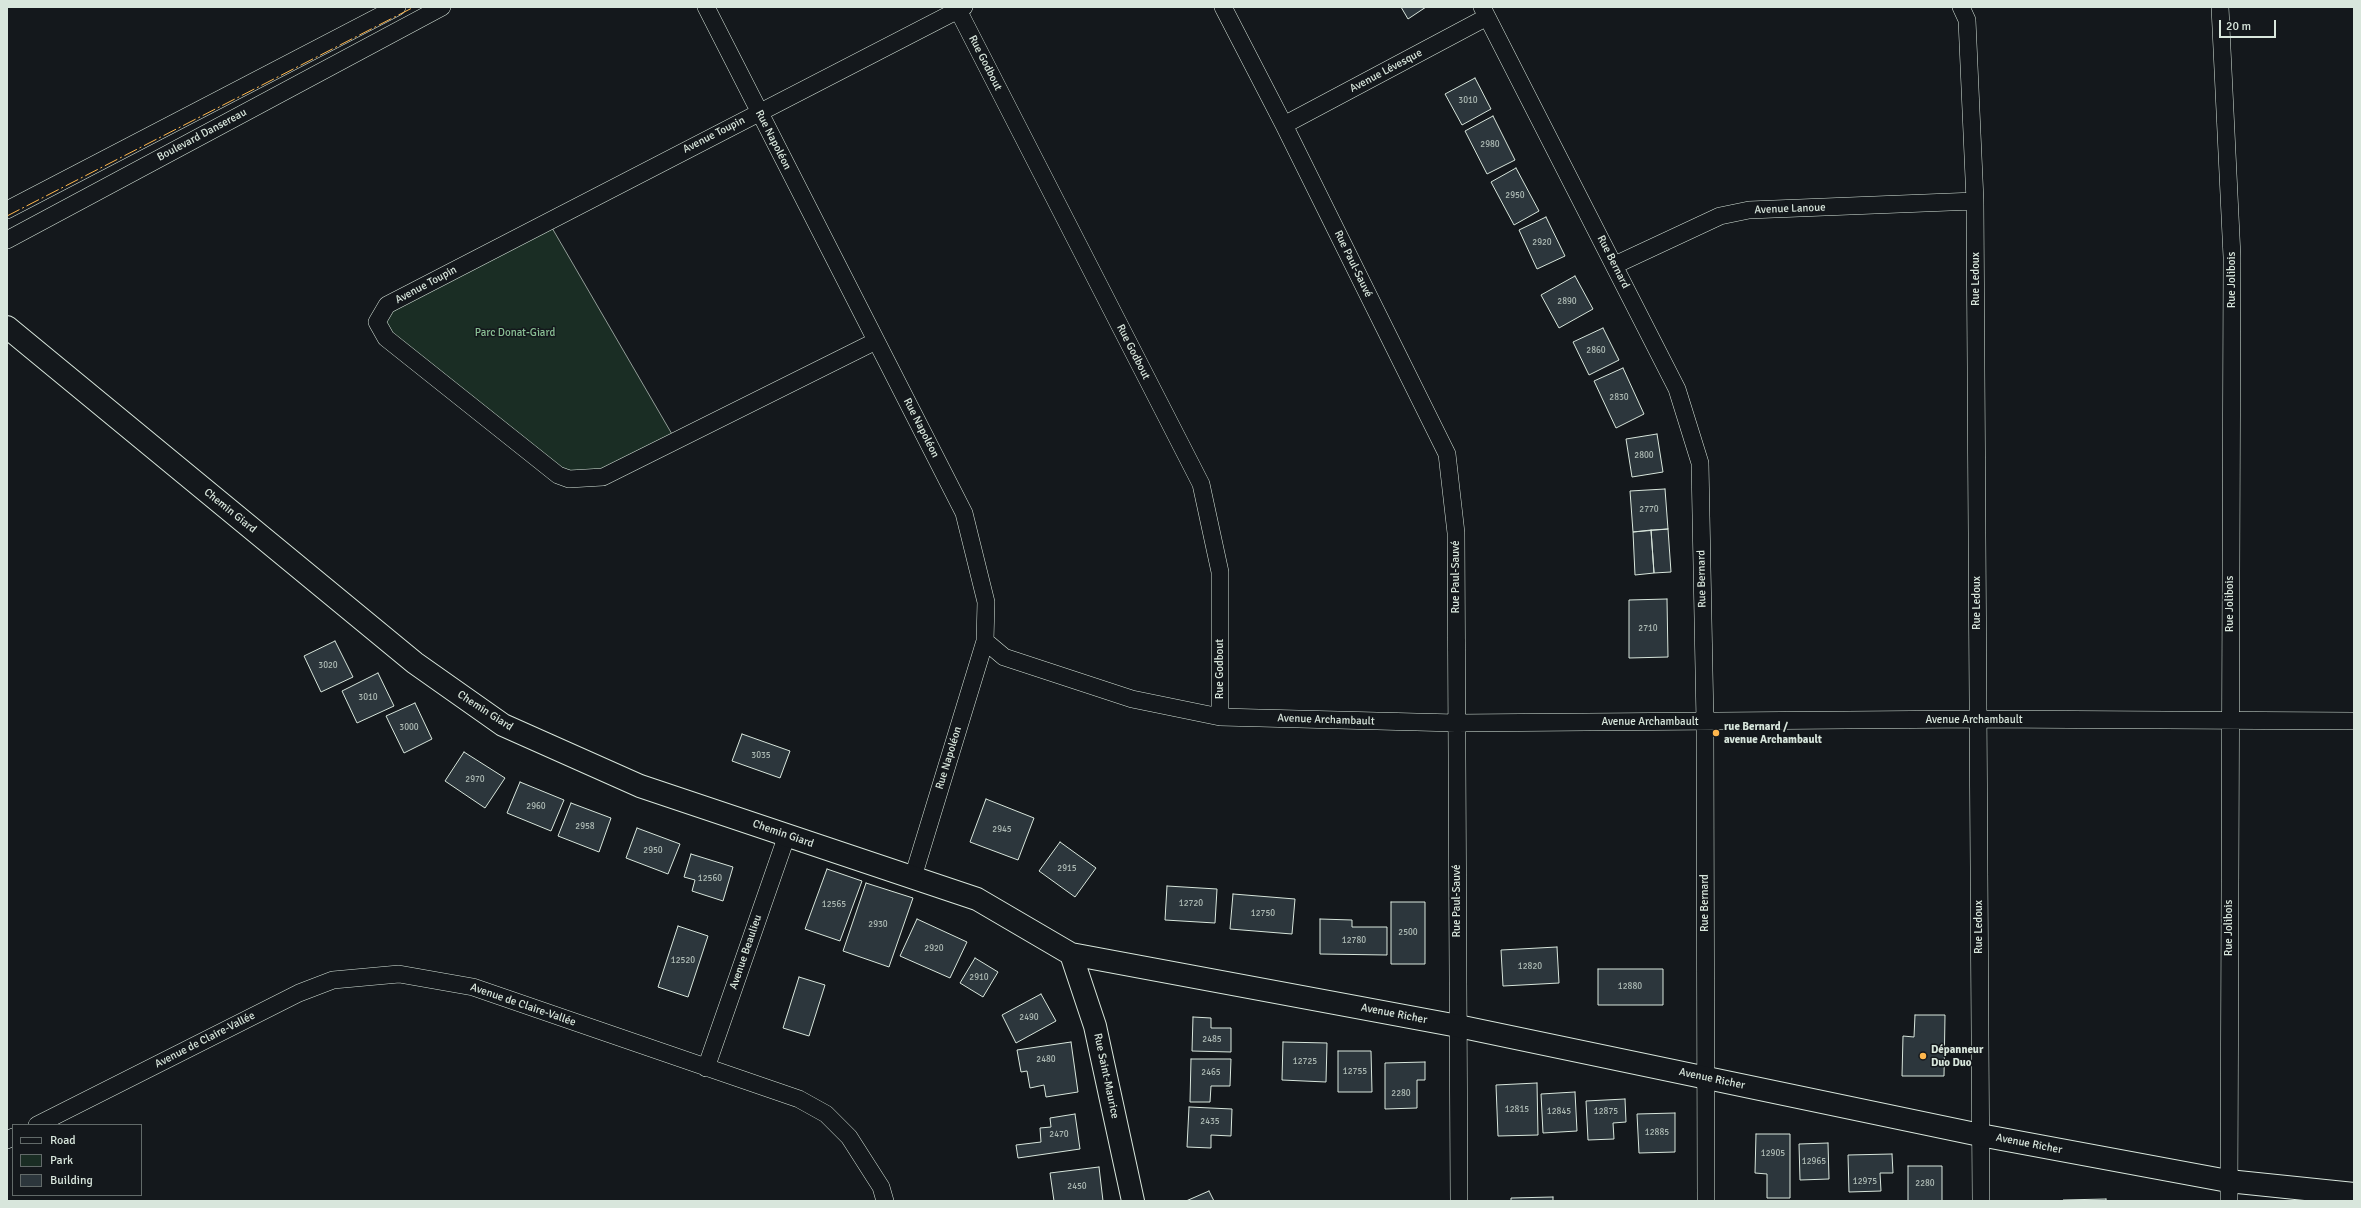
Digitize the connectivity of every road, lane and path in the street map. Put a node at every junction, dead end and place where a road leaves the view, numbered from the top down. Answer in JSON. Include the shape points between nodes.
{"nodes":[{"id":1,"x":442,"y":7,"type":"edge"},
{"id":2,"x":706,"y":7,"type":"edge"},
{"id":3,"x":1223,"y":7,"type":"edge"},
{"id":4,"x":1961,"y":7,"type":"edge"},
{"id":5,"x":2220,"y":7,"type":"edge"},
{"id":6,"x":961,"y":9,"type":"edge"},
{"id":7,"x":392,"y":10,"type":"edge"},
{"id":8,"x":1484,"y":12,"type":"edge"},
{"id":9,"x":398,"y":30,"type":"junction"},
{"id":10,"x":760,"y":113,"type":"junction"},
{"id":11,"x":1284,"y":125,"type":"junction"},
{"id":12,"x":1975,"y":201,"type":"junction"},
{"id":13,"x":7,"y":210,"type":"edge"},
{"id":14,"x":7,"y":240,"type":"edge"},
{"id":15,"x":1615,"y":266,"type":"junction"},
{"id":16,"x":7,"y":327,"type":"edge"},
{"id":17,"x":876,"y":341,"type":"junction"},
{"id":18,"x":985,"y":641,"type":"junction"},
{"id":19,"x":1220,"y":717,"type":"junction"},
{"id":20,"x":1978,"y":719,"type":"junction"},
{"id":21,"x":2229,"y":719,"type":"junction"},
{"id":22,"x":2354,"y":721,"type":"edge"},
{"id":23,"x":1705,"y":722,"type":"junction"},
{"id":24,"x":1456,"y":723,"type":"junction"},
{"id":25,"x":787,"y":835,"type":"junction"},
{"id":26,"x":913,"y":878,"type":"junction"},
{"id":27,"x":1071,"y":954,"type":"junction"},
{"id":28,"x":1458,"y":1026,"type":"junction"},
{"id":29,"x":706,"y":1068,"type":"junction"},
{"id":30,"x":1705,"y":1078,"type":"junction"},
{"id":31,"x":39,"y":1124,"type":"edge"},
{"id":32,"x":1980,"y":1134,"type":"junction"},
{"id":33,"x":2228,"y":1191,"type":"edge"},
{"id":34,"x":2354,"y":1194,"type":"edge"},
{"id":35,"x":885,"y":1201,"type":"edge"},
{"id":36,"x":1133,"y":1201,"type":"edge"},
{"id":37,"x":1459,"y":1201,"type":"edge"},
{"id":38,"x":1706,"y":1201,"type":"edge"},
{"id":39,"x":1981,"y":1201,"type":"edge"}],
"edges":[{"from":1,"to":9,"type":"street","name":"Boulevard Dansereau"},
{"from":2,"to":10,"type":"street","name":"Rue Napoléon"},
{"from":3,"to":11,"type":"street","name":"Rue Paul-Sauvé"},
{"from":4,"to":12,"type":"street","name":"Rue Ledoux","via":[[1966,20]]},
{"from":5,"to":21,"type":"street","name":"Rue Jolibois","via":[[2232,257]]},
{"from":6,"to":10,"type":"street","name":"Avenue Toupin"},
{"from":6,"to":19,"type":"street","name":"Rue Godbout","via":[[1201,484],[1220,572]]},
{"from":7,"to":9,"type":"street"},
{"from":7,"to":13,"type":"street"},
{"from":8,"to":11,"type":"street","name":"Avenue Lévesque"},
{"from":8,"to":15,"type":"street","name":"Rue Bernard"},
{"from":9,"to":14,"type":"street","name":"Boulevard Dansereau"},
{"from":10,"to":17,"type":"street","name":"Rue Napoléon"},
{"from":10,"to":17,"type":"street","name":"Avenue Toupin","via":[[387,305],[377,322],[386,338],[558,475],[569,479],[603,477]]},
{"from":11,"to":24,"type":"street","name":"Rue Paul-Sauvé","via":[[1447,454],[1456,533]]},
{"from":12,"to":15,"type":"street","name":"Avenue Lanoue","via":[[1749,210],[1720,216]]},
{"from":12,"to":20,"type":"street","name":"Rue Ledoux"},
{"from":15,"to":23,"type":"street","name":"Rue Bernard","via":[[1677,389],[1700,463]]},
{"from":16,"to":25,"type":"street","name":"Chemin Giard","via":[[415,663],[503,725],[640,786]]},
{"from":17,"to":18,"type":"street","name":"Rue Napoléon","via":[[964,513],[986,602]]},
{"from":18,"to":19,"type":"street","name":"Avenue Archambault","via":[[1004,657],[1132,700]]},
{"from":18,"to":26,"type":"street","name":"Rue Napoléon"},
{"from":19,"to":24,"type":"street","name":"Avenue Archambault"},
{"from":20,"to":21,"type":"street","name":"Avenue Archambault"},
{"from":20,"to":23,"type":"street","name":"Avenue Archambault"},
{"from":20,"to":32,"type":"street","name":"Rue Ledoux"},
{"from":21,"to":22,"type":"street","name":"Avenue Archambault"},
{"from":21,"to":33,"type":"street","name":"Rue Jolibois"},
{"from":23,"to":24,"type":"street","name":"Avenue Archambault"},
{"from":23,"to":30,"type":"street","name":"Rue Bernard"},
{"from":24,"to":28,"type":"street","name":"Rue Paul-Sauvé"},
{"from":25,"to":26,"type":"street","name":"Chemin Giard"},
{"from":25,"to":29,"type":"street","name":"Avenue Beaulieu"},
{"from":26,"to":27,"type":"street","name":"Chemin Giard","via":[[977,899]]},
{"from":27,"to":28,"type":"street","name":"Avenue Richer"},
{"from":27,"to":36,"type":"street","name":"Rue Saint-Maurice","via":[[1095,1026]]},
{"from":28,"to":30,"type":"street","name":"Avenue Richer"},
{"from":28,"to":37,"type":"street","name":"Rue Paul-Sauvé"},
{"from":29,"to":31,"type":"street","name":"Avenue de Claire-Vallée","via":[[473,987],[399,974],[333,980],[299,993]]},
{"from":29,"to":35,"type":"street","name":"Avenue de Claire-Vallée","via":[[798,1099],[826,1114],[849,1137],[881,1187]]},
{"from":30,"to":32,"type":"street","name":"Avenue Richer"},
{"from":30,"to":38,"type":"street","name":"Rue Bernard"},
{"from":32,"to":33,"type":"street","name":"Avenue Richer"},
{"from":32,"to":39,"type":"street","name":"Rue Ledoux"},
{"from":33,"to":34,"type":"street","name":"Avenue Richer"}]}
